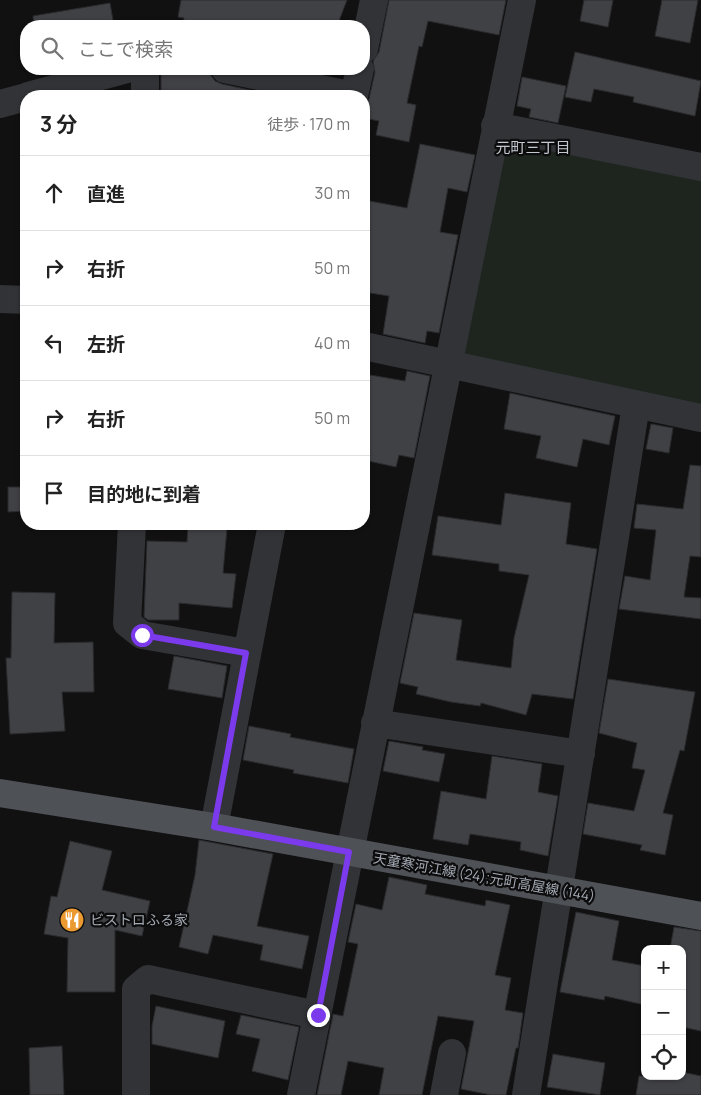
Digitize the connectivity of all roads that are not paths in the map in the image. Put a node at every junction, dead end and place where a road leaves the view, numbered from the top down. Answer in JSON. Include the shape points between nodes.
{"nodes":[{"id":1,"x":374,"y":0,"type":"edge"},
{"id":2,"x":522,"y":0,"type":"edge"},
{"id":3,"x":370,"y":20,"type":"edge"},
{"id":4,"x":105,"y":75,"type":"edge"},
{"id":5,"x":145,"y":75,"type":"edge"},
{"id":6,"x":254,"y":75,"type":"edge"},
{"id":7,"x":359,"y":75,"type":"edge"},
{"id":8,"x":49,"y":90,"type":"edge"},
{"id":9,"x":145,"y":90,"type":"edge"},
{"id":10,"x":325,"y":90,"type":"edge"},
{"id":11,"x":355,"y":90,"type":"edge"},
{"id":12,"x":20,"y":98,"type":"edge"},
{"id":13,"x":0,"y":104,"type":"edge"},
{"id":14,"x":495,"y":126,"type":"junction"},
{"id":15,"x":701,"y":167,"type":"edge"},
{"id":16,"x":0,"y":299,"type":"edge"},
{"id":17,"x":20,"y":300,"type":"edge"},
{"id":18,"x":370,"y":347,"type":"edge"},
{"id":19,"x":447,"y":365,"type":"junction"},
{"id":20,"x":636,"y":405,"type":"junction"},
{"id":21,"x":701,"y":418,"type":"edge"},
{"id":22,"x":132,"y":530,"type":"edge"},
{"id":23,"x":271,"y":530,"type":"edge"},
{"id":24,"x":246,"y":653,"type":"junction"},
{"id":25,"x":376,"y":723,"type":"junction"},
{"id":26,"x":581,"y":754,"type":"junction"},
{"id":27,"x":0,"y":793,"type":"edge"},
{"id":28,"x":214,"y":827,"type":"junction"},
{"id":29,"x":349,"y":852,"type":"junction"},
{"id":30,"x":559,"y":891,"type":"junction"},
{"id":31,"x":701,"y":916,"type":"edge"},
{"id":32,"x":318,"y":1015,"type":"junction"},
{"id":33,"x":452,"y":1053,"type":"dead end"},
{"id":34,"x":136,"y":1095,"type":"edge"},
{"id":35,"x":301,"y":1095,"type":"edge"},
{"id":36,"x":444,"y":1095,"type":"edge"},
{"id":37,"x":526,"y":1095,"type":"edge"}],
"edges":[{"from":1,"to":3,"type":"lane"},
{"from":2,"to":14,"type":"lane"},
{"from":4,"to":8,"type":"lane"},
{"from":5,"to":9,"type":"lane"},
{"from":6,"to":10,"type":"lane"},
{"from":7,"to":11,"type":"lane"},
{"from":12,"to":13,"type":"lane"},
{"from":14,"to":15,"type":"lane"},
{"from":14,"to":19,"type":"lane"},
{"from":16,"to":17,"type":"lane"},
{"from":18,"to":19,"type":"lane"},
{"from":19,"to":20,"type":"lane"},
{"from":19,"to":25,"type":"lane"},
{"from":20,"to":21,"type":"lane"},
{"from":20,"to":26,"type":"lane"},
{"from":22,"to":24,"type":"lane","via":[[127,623],[142,635]]},
{"from":23,"to":24,"type":"lane"},
{"from":24,"to":28,"type":"lane"},
{"from":25,"to":26,"type":"lane"},
{"from":25,"to":29,"type":"lane"},
{"from":26,"to":30,"type":"lane"},
{"from":27,"to":28,"type":"main road","name":"天童寒河江線 (24);元町高屋線 (144)"},
{"from":28,"to":29,"type":"main road","name":"天童寒河江線 (24);元町高屋線 (144)"},
{"from":29,"to":30,"type":"main road","name":"天童寒河江線 (24);元町高屋線 (144)"},
{"from":29,"to":32,"type":"lane"},
{"from":30,"to":31,"type":"main road","name":"天童寒河江線 (24);元町高屋線 (144)"},
{"from":30,"to":37,"type":"lane"},
{"from":32,"to":34,"type":"lane","via":[[148,979],[136,989]]},
{"from":32,"to":35,"type":"lane"},
{"from":33,"to":36,"type":"lane"}]}
